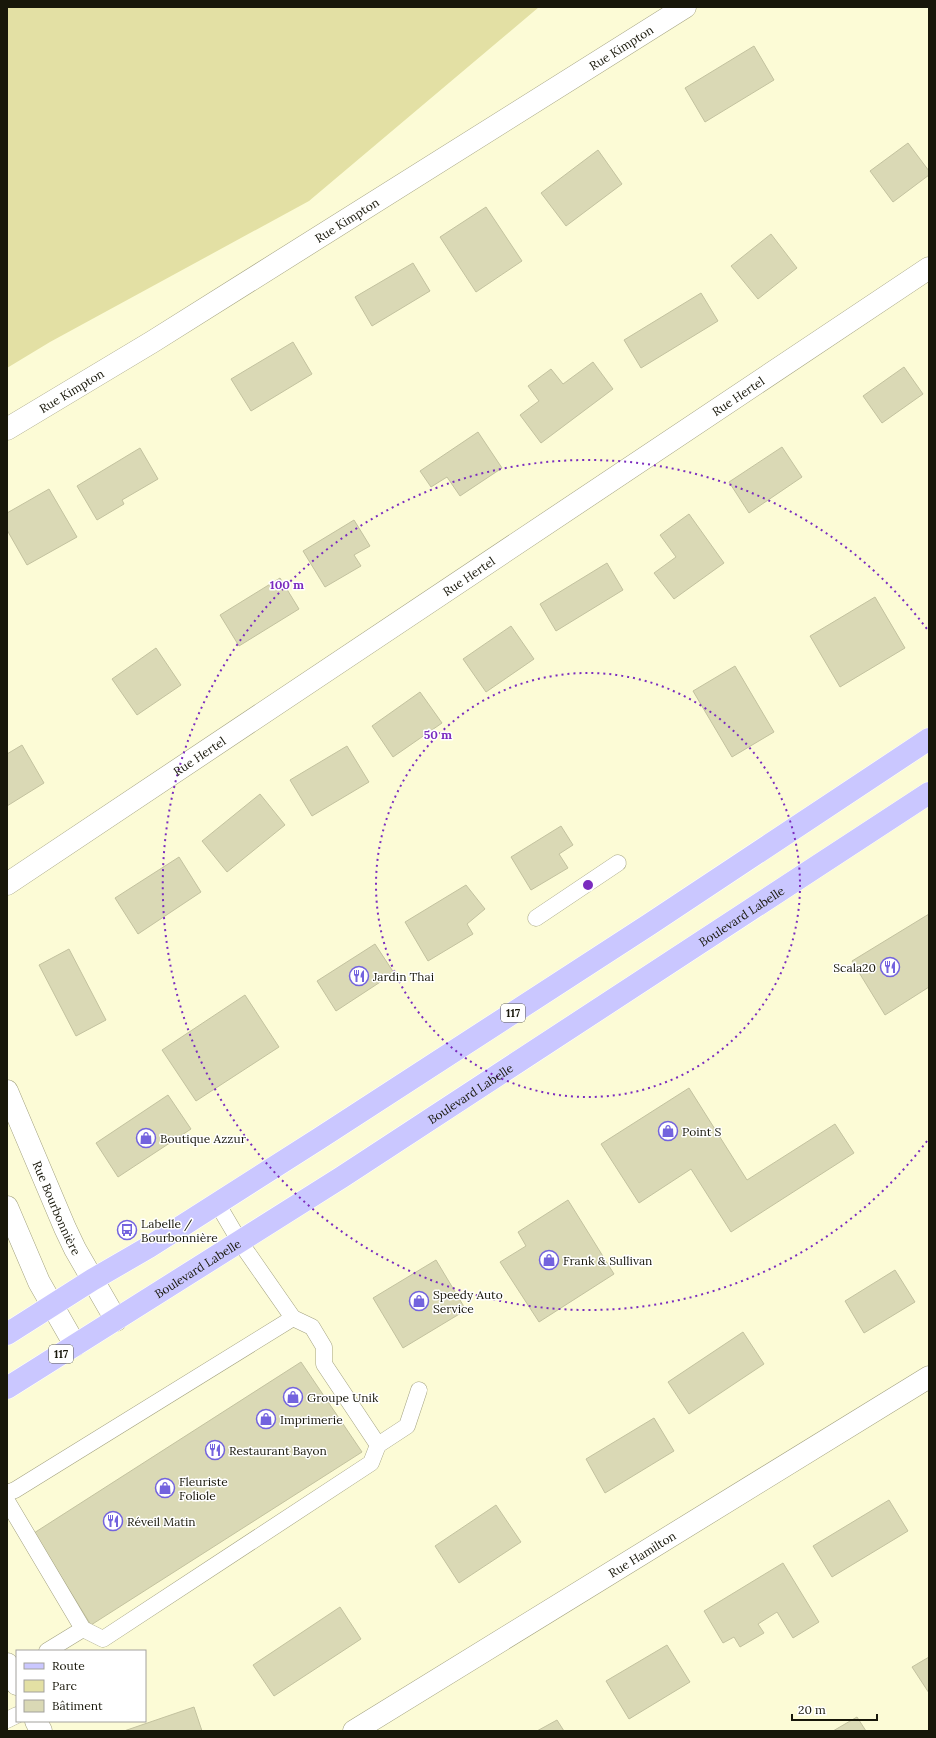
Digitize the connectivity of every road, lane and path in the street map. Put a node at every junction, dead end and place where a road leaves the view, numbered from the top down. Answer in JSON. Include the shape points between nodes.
{"nodes":[{"id":1,"x":685,"y":7,"type":"edge"},
{"id":2,"x":929,"y":268,"type":"edge"},
{"id":3,"x":7,"y":429,"type":"edge"},
{"id":4,"x":929,"y":739,"type":"edge"},
{"id":5,"x":929,"y":793,"type":"edge"},
{"id":6,"x":618,"y":863,"type":"dead end"},
{"id":7,"x":7,"y":884,"type":"edge"},
{"id":8,"x":536,"y":918,"type":"dead end"},
{"id":9,"x":7,"y":1091,"type":"edge"},
{"id":10,"x":217,"y":1203,"type":"junction"},
{"id":11,"x":7,"y":1207,"type":"edge"},
{"id":12,"x":240,"y":1242,"type":"junction"},
{"id":13,"x":92,"y":1280,"type":"junction"},
{"id":14,"x":52,"y":1306,"type":"junction"},
{"id":15,"x":293,"y":1318,"type":"junction"},
{"id":16,"x":116,"y":1320,"type":"junction"},
{"id":17,"x":7,"y":1334,"type":"edge"},
{"id":18,"x":75,"y":1345,"type":"junction"},
{"id":19,"x":929,"y":1377,"type":"edge"},
{"id":20,"x":7,"y":1388,"type":"edge"},
{"id":21,"x":418,"y":1390,"type":"dead end"},
{"id":22,"x":378,"y":1446,"type":"junction"},
{"id":23,"x":7,"y":1494,"type":"edge"},
{"id":24,"x":7,"y":1501,"type":"edge"},
{"id":25,"x":84,"y":1629,"type":"junction"},
{"id":26,"x":49,"y":1650,"type":"edge"},
{"id":27,"x":16,"y":1716,"type":"edge"},
{"id":28,"x":7,"y":1720,"type":"edge"},
{"id":29,"x":36,"y":1722,"type":"edge"},
{"id":30,"x":41,"y":1731,"type":"edge"},
{"id":31,"x":354,"y":1731,"type":"edge"}],
"edges":[{"from":1,"to":3,"type":"street","name":"Rue Kimpton","via":[[152,342]]},
{"from":2,"to":7,"type":"street","name":"Rue Hertel"},
{"from":4,"to":10,"type":"main road","number":"117","via":[[640,931]]},
{"from":5,"to":12,"type":"main road","name":"Boulevard Labelle","number":"117"},
{"from":6,"to":8,"type":"lane"},
{"from":9,"to":13,"type":"street","name":"Rue Bourbonnière","via":[[65,1228]]},
{"from":10,"to":12,"type":"lane"},
{"from":10,"to":13,"type":"main road","number":"117"},
{"from":11,"to":14,"type":"street"},
{"from":12,"to":15,"type":"lane"},
{"from":12,"to":16,"type":"main road","name":"Boulevard Labelle","number":"117"},
{"from":13,"to":14,"type":"main road","number":"117"},
{"from":13,"to":16,"type":"street","name":"Rue Bourbonnière"},
{"from":14,"to":17,"type":"main road","number":"117"},
{"from":14,"to":18,"type":"street"},
{"from":15,"to":22,"type":"lane","via":[[312,1327],[324,1347],[324,1364]]},
{"from":15,"to":23,"type":"lane"},
{"from":16,"to":18,"type":"main road","name":"Boulevard Labelle","number":"117"},
{"from":18,"to":20,"type":"main road","name":"Boulevard Labelle","number":"117"},
{"from":19,"to":31,"type":"street","name":"Rue Hamilton"},
{"from":21,"to":22,"type":"lane","via":[[407,1426]]},
{"from":22,"to":25,"type":"lane","via":[[371,1463],[104,1639]]},
{"from":24,"to":25,"type":"lane"},
{"from":25,"to":26,"type":"lane"},
{"from":27,"to":28,"type":"lane"},
{"from":29,"to":30,"type":"street"}]}
